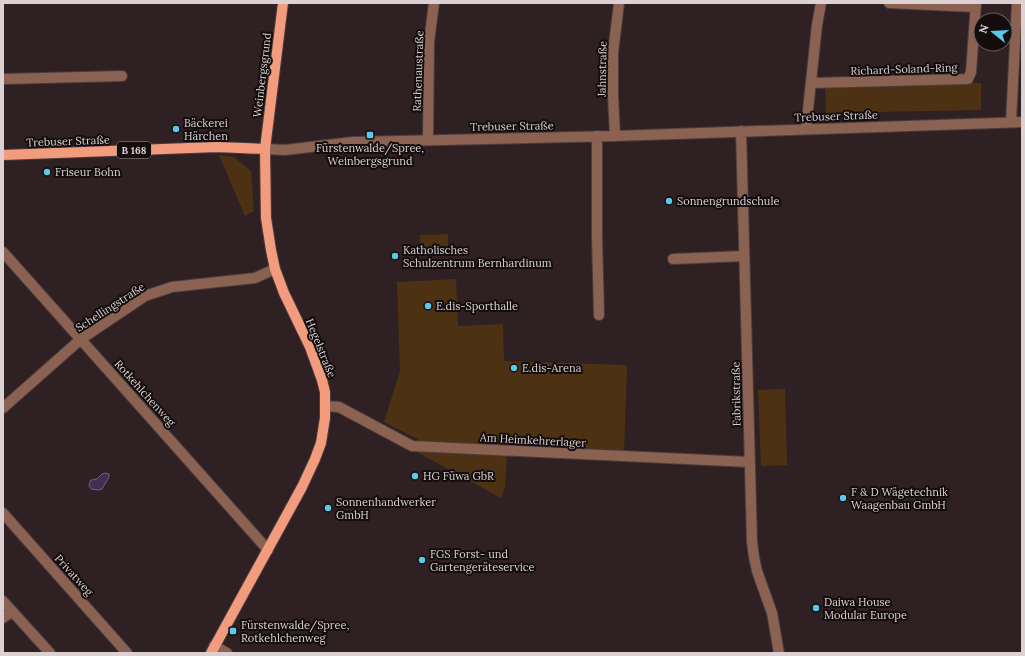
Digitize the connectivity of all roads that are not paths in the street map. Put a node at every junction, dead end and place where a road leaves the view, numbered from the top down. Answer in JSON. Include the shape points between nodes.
{"nodes":[{"id":1,"x":283,"y":3,"type":"edge"},
{"id":2,"x":434,"y":3,"type":"edge"},
{"id":3,"x":619,"y":3,"type":"edge"},
{"id":4,"x":821,"y":3,"type":"edge"},
{"id":5,"x":889,"y":3,"type":"edge"},
{"id":6,"x":1017,"y":3,"type":"edge"},
{"id":7,"x":975,"y":5,"type":"edge"},
{"id":8,"x":122,"y":76,"type":"dead end"},
{"id":9,"x":3,"y":79,"type":"edge"},
{"id":10,"x":811,"y":83,"type":"junction"},
{"id":11,"x":1011,"y":122,"type":"junction"},
{"id":12,"x":1022,"y":122,"type":"edge"},
{"id":13,"x":806,"y":129,"type":"junction"},
{"id":14,"x":741,"y":131,"type":"junction"},
{"id":15,"x":597,"y":136,"type":"junction"},
{"id":16,"x":615,"y":136,"type":"junction"},
{"id":17,"x":428,"y":140,"type":"junction"},
{"id":18,"x":265,"y":149,"type":"junction"},
{"id":19,"x":3,"y":155,"type":"edge"},
{"id":20,"x":3,"y":252,"type":"edge"},
{"id":21,"x":744,"y":256,"type":"junction"},
{"id":22,"x":673,"y":259,"type":"dead end"},
{"id":23,"x":275,"y":269,"type":"junction"},
{"id":24,"x":599,"y":315,"type":"dead end"},
{"id":25,"x":81,"y":339,"type":"junction"},
{"id":26,"x":325,"y":406,"type":"junction"},
{"id":27,"x":3,"y":408,"type":"edge"},
{"id":28,"x":749,"y":462,"type":"junction"},
{"id":29,"x":3,"y":513,"type":"edge"},
{"id":30,"x":268,"y":550,"type":"junction"},
{"id":31,"x":3,"y":601,"type":"edge"},
{"id":32,"x":12,"y":611,"type":"junction"},
{"id":33,"x":3,"y":618,"type":"edge"},
{"id":34,"x":212,"y":650,"type":"edge"},
{"id":35,"x":50,"y":653,"type":"edge"},
{"id":36,"x":127,"y":653,"type":"edge"},
{"id":37,"x":227,"y":653,"type":"edge"},
{"id":38,"x":778,"y":653,"type":"edge"}],
"edges":[{"from":1,"to":18,"type":"main road","name":"Weinbergsgrund"},
{"from":2,"to":17,"type":"street","name":"Rathenaustraße","via":[[429,42]]},
{"from":3,"to":16,"type":"street","name":"Jahnstraße","via":[[613,54]]},
{"from":4,"to":10,"type":"street"},
{"from":5,"to":7,"type":"street"},
{"from":6,"to":11,"type":"street"},
{"from":7,"to":10,"type":"street","name":"Richard-Soland-Ring","via":[[971,72],[968,79]]},
{"from":8,"to":9,"type":"street"},
{"from":10,"to":13,"type":"street"},
{"from":11,"to":12,"type":"street","name":"Trebuser Straße"},
{"from":11,"to":13,"type":"street","name":"Trebuser Straße"},
{"from":13,"to":14,"type":"street","name":"Trebuser Straße"},
{"from":14,"to":16,"type":"street","name":"Trebuser Straße"},
{"from":14,"to":21,"type":"street","name":"Fabrikstraße"},
{"from":15,"to":16,"type":"street","name":"Trebuser Straße"},
{"from":15,"to":17,"type":"street","name":"Trebuser Straße"},
{"from":15,"to":24,"type":"street"},
{"from":17,"to":18,"type":"street","name":"Trebuser Straße","via":[[353,142],[285,150]]},
{"from":18,"to":19,"type":"main road","name":"Trebuser Straße","number":"B 168","via":[[217,147]]},
{"from":18,"to":23,"type":"main road","name":"Hegelstraße","via":[[266,218]]},
{"from":20,"to":25,"type":"street","name":"Rotkehlchenweg"},
{"from":21,"to":22,"type":"street"},
{"from":21,"to":28,"type":"street","name":"Fabrikstraße"},
{"from":23,"to":25,"type":"street","name":"Schellingstraße","via":[[255,278],[172,287],[145,296]]},
{"from":23,"to":26,"type":"main road","name":"Hegelstraße","via":[[310,347],[322,380]]},
{"from":25,"to":27,"type":"street","name":"Schellingstraße"},
{"from":25,"to":30,"type":"street","name":"Rotkehlchenweg"},
{"from":26,"to":28,"type":"street","name":"Am Heimkehrerlager","via":[[339,407],[412,446]]},
{"from":26,"to":30,"type":"main road","name":"Hegelstraße","via":[[321,443],[315,459]]},
{"from":28,"to":38,"type":"street","name":"Fabrikstraße","via":[[754,557],[772,613]]},
{"from":29,"to":36,"type":"street","name":"Privatweg"},
{"from":30,"to":34,"type":"main road","name":"Hegelstraße"},
{"from":31,"to":32,"type":"street"},
{"from":32,"to":33,"type":"street"},
{"from":32,"to":35,"type":"street"},
{"from":34,"to":37,"type":"street"}]}
